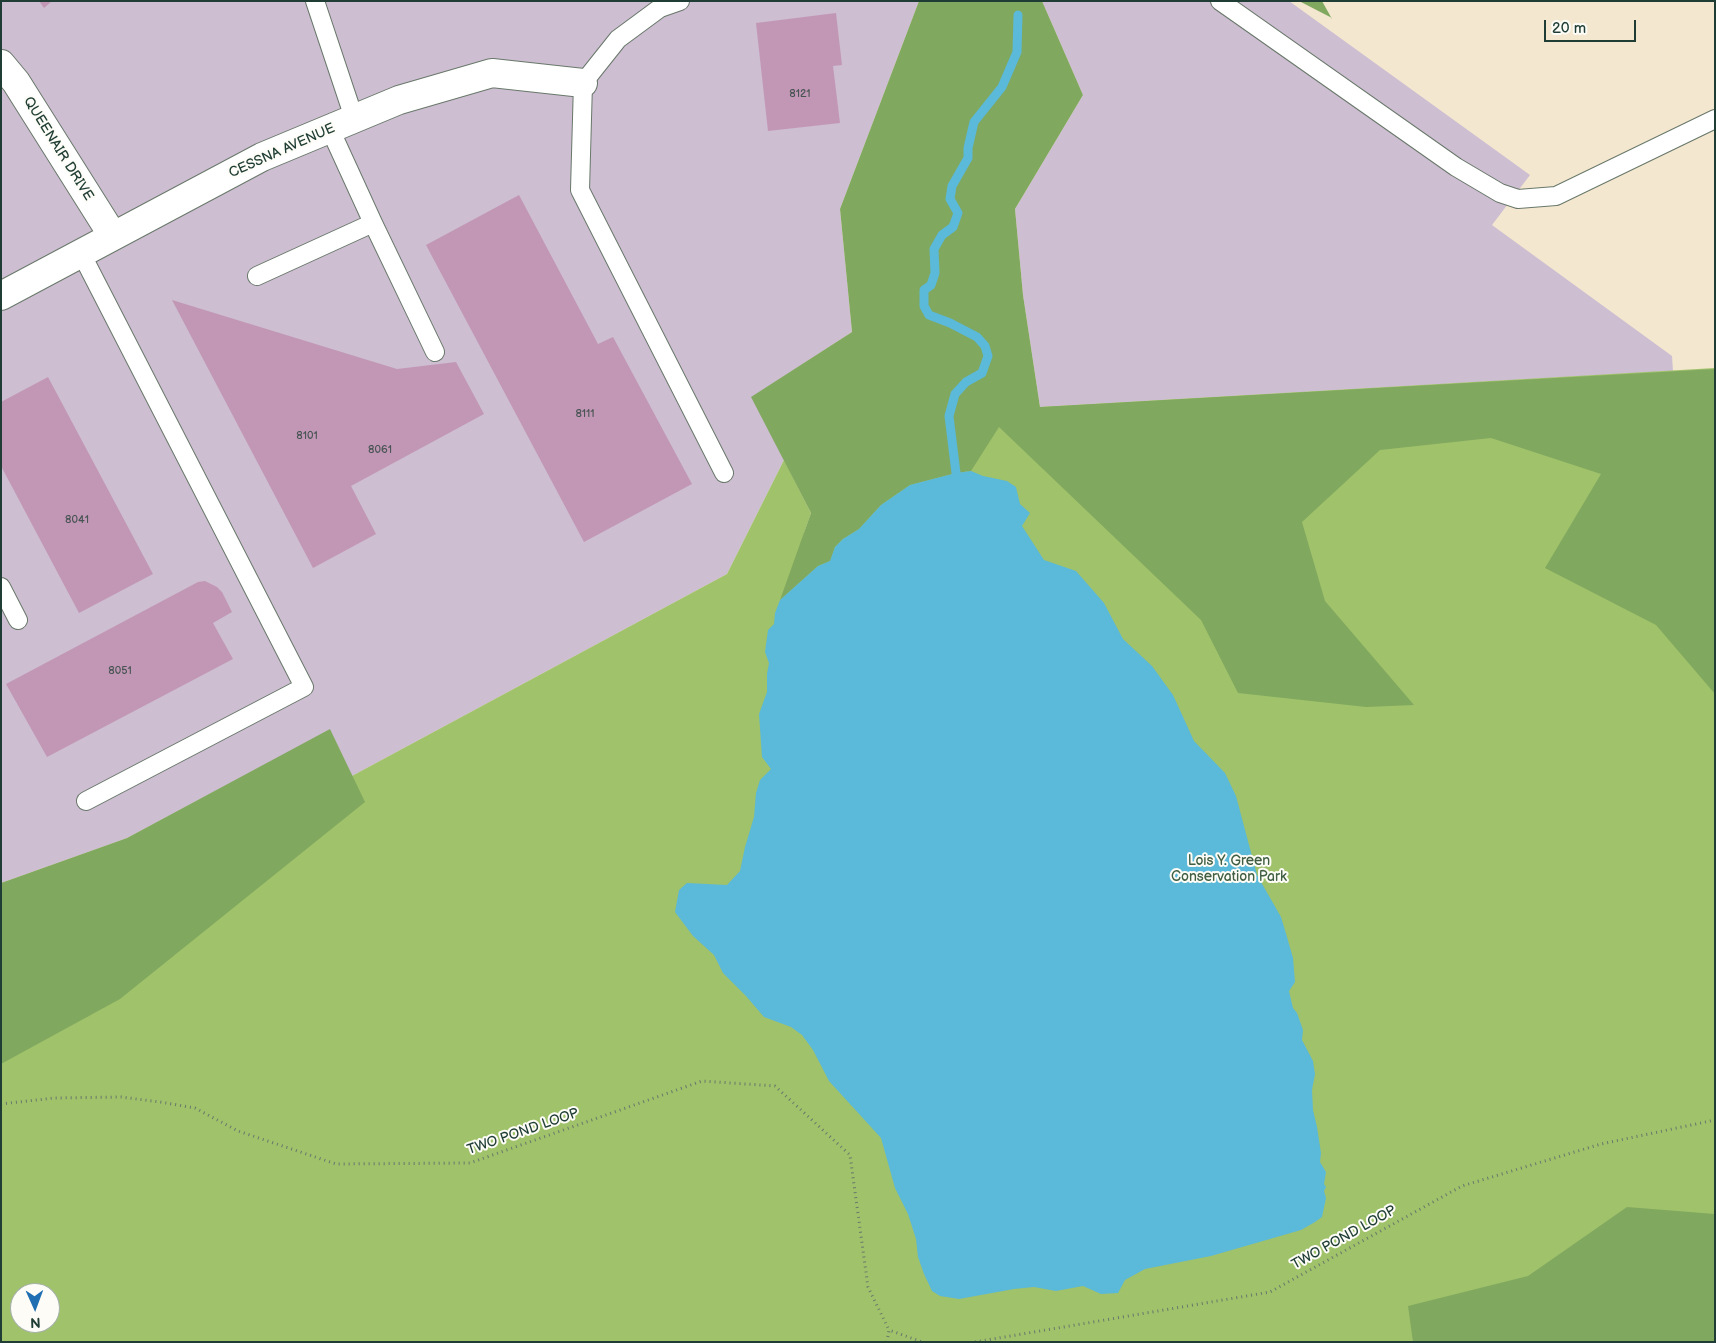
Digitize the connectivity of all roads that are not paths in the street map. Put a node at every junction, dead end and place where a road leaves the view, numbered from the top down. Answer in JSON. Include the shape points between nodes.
{"nodes":[{"id":1,"x":315,"y":1,"type":"edge"},
{"id":2,"x":680,"y":1,"type":"edge"},
{"id":3,"x":1220,"y":1,"type":"edge"},
{"id":4,"x":1,"y":64,"type":"edge"},
{"id":5,"x":583,"y":84,"type":"junction"},
{"id":6,"x":1715,"y":119,"type":"edge"},
{"id":7,"x":342,"y":124,"type":"junction"},
{"id":8,"x":373,"y":224,"type":"junction"},
{"id":9,"x":113,"y":236,"type":"junction"},
{"id":10,"x":81,"y":253,"type":"junction"},
{"id":11,"x":257,"y":276,"type":"dead end"},
{"id":12,"x":1,"y":296,"type":"edge"},
{"id":13,"x":435,"y":352,"type":"dead end"},
{"id":14,"x":724,"y":473,"type":"dead end"},
{"id":15,"x":1,"y":587,"type":"edge"},
{"id":16,"x":18,"y":620,"type":"dead end"},
{"id":17,"x":86,"y":801,"type":"dead end"}],
"edges":[{"from":1,"to":7,"type":"lane"},
{"from":2,"to":5,"type":"lane","via":[[660,8],[618,39]]},
{"from":3,"to":6,"type":"lane","via":[[1456,167],[1500,193],[1518,199],[1556,196]]},
{"from":4,"to":9,"type":"street","name":"QUEENAIR DRIVE","via":[[16,82]]},
{"from":5,"to":7,"type":"street","name":"CESSNA AVENUE","via":[[492,73],[399,100]]},
{"from":5,"to":14,"type":"lane","via":[[580,190]]},
{"from":7,"to":8,"type":"lane"},
{"from":7,"to":9,"type":"street","name":"CESSNA AVENUE","via":[[262,157]]},
{"from":8,"to":11,"type":"lane"},
{"from":8,"to":13,"type":"lane"},
{"from":9,"to":10,"type":"street","name":"CESSNA AVENUE"},
{"from":10,"to":12,"type":"street","name":"CESSNA AVENUE"},
{"from":10,"to":17,"type":"lane","via":[[304,687]]},
{"from":15,"to":16,"type":"lane"}]}
